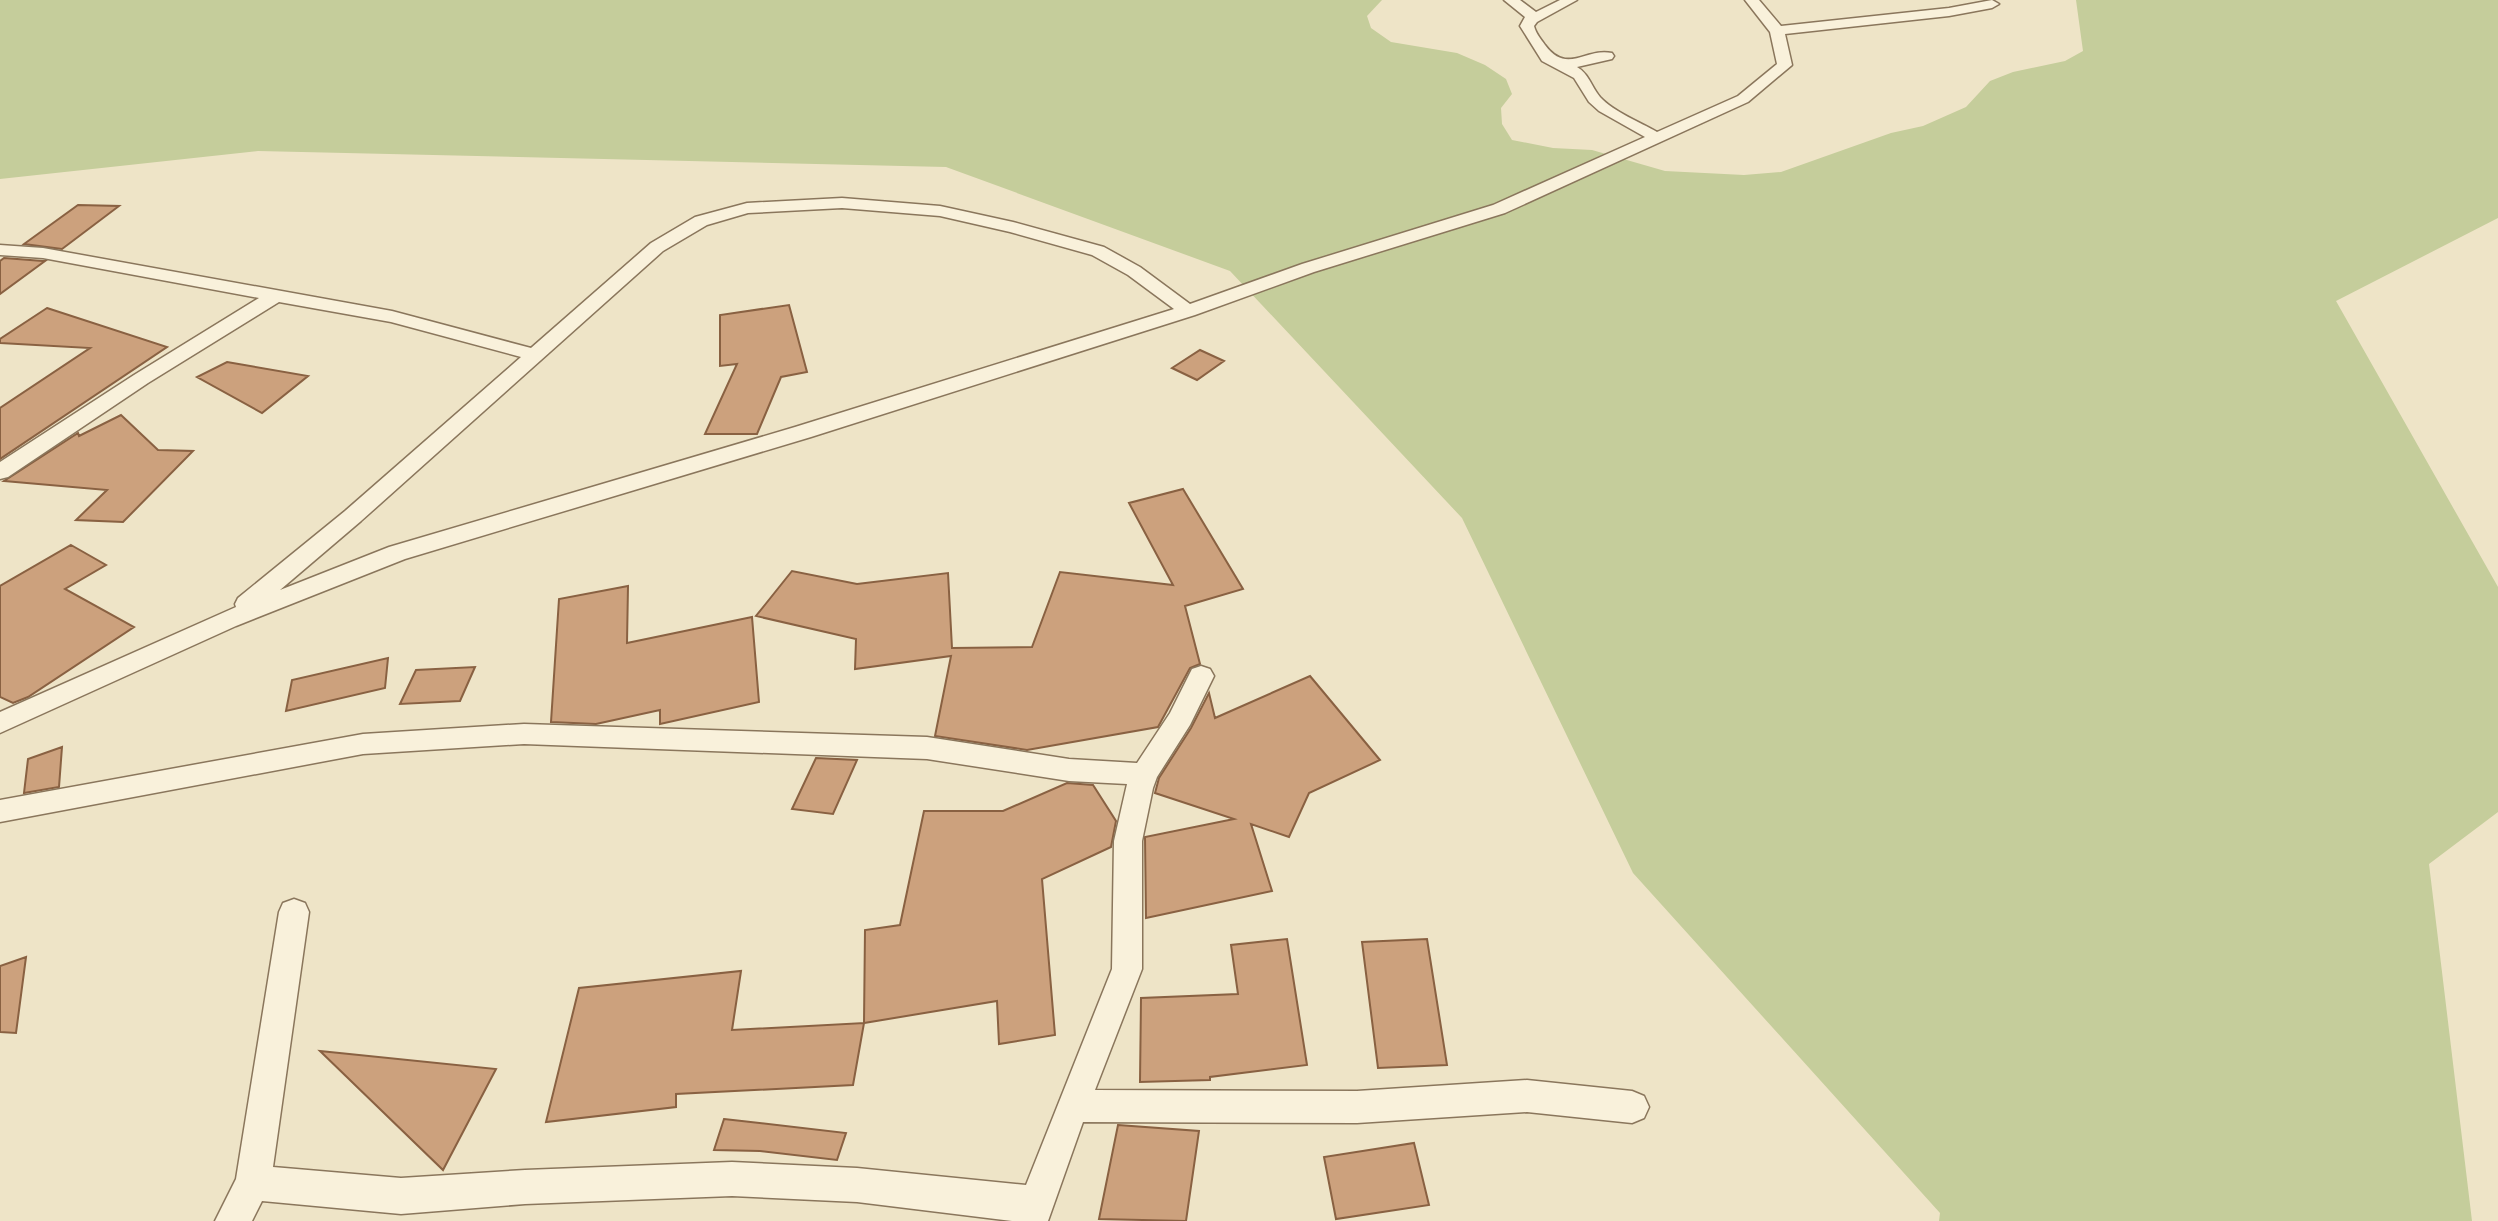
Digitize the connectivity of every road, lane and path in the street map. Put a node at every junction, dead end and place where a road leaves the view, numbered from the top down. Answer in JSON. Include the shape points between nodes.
{"nodes":[{"id":1,"x":1511,"y":0,"type":"edge"},
{"id":2,"x":1570,"y":0,"type":"edge"},
{"id":3,"x":1752,"y":0,"type":"edge"},
{"id":4,"x":1934,"y":0,"type":"edge"},
{"id":5,"x":1992,"y":4,"type":"dead end"},
{"id":6,"x":1948,"y":12,"type":"junction"},
{"id":7,"x":1532,"y":19,"type":"junction"},
{"id":8,"x":1777,"y":30,"type":"junction"},
{"id":9,"x":1607,"y":56,"type":"dead end"},
{"id":10,"x":1564,"y":65,"type":"junction"},
{"id":11,"x":1657,"y":138,"type":"junction"},
{"id":12,"x":0,"y":250,"type":"edge"},
{"id":13,"x":276,"y":296,"type":"junction"},
{"id":14,"x":1188,"y":311,"type":"junction"},
{"id":15,"x":536,"y":355,"type":"junction"},
{"id":16,"x":0,"y":472,"type":"edge"},
{"id":17,"x":228,"y":620,"type":"junction"},
{"id":18,"x":1201,"y":676,"type":"dead end"},
{"id":19,"x":0,"y":723,"type":"edge"},
{"id":20,"x":1144,"y":774,"type":"junction"},
{"id":21,"x":0,"y":811,"type":"edge"},
{"id":22,"x":294,"y":912,"type":"dead end"},
{"id":23,"x":1072,"y":1106,"type":"junction"},
{"id":24,"x":1632,"y":1107,"type":"dead end"},
{"id":25,"x":253,"y":1183,"type":"junction"},
{"id":26,"x":1032,"y":1212,"type":"edge"},
{"id":27,"x":233,"y":1221,"type":"edge"}],
"edges":[{"from":1,"to":7,"type":"street"},
{"from":2,"to":7,"type":"street"},
{"from":3,"to":8,"type":"street"},
{"from":4,"to":6,"type":"street"},
{"from":5,"to":6,"type":"street"},
{"from":6,"to":8,"type":"street"},
{"from":7,"to":10,"type":"street","via":[[1529,33],[1547,58]]},
{"from":8,"to":11,"type":"street","via":[[1785,65],[1743,99]]},
{"from":9,"to":10,"type":"street"},
{"from":10,"to":11,"type":"street","via":[[1580,75],[1604,108]]},
{"from":11,"to":14,"type":"street","via":[[1499,209]]},
{"from":12,"to":13,"type":"street","via":[[70,258]]},
{"from":13,"to":15,"type":"street","via":[[393,317]]},
{"from":13,"to":16,"type":"street"},
{"from":14,"to":15,"type":"street","via":[[1098,251],[1013,226],[940,211],[842,203],[747,208],[701,221],[657,247]]},
{"from":14,"to":17,"type":"street","via":[[397,553]]},
{"from":15,"to":17,"type":"street"},
{"from":17,"to":19,"type":"street"},
{"from":18,"to":20,"type":"street","via":[[1181,718]]},
{"from":20,"to":21,"type":"street","via":[[1069,770],[926,748],[524,734],[363,744]]},
{"from":20,"to":23,"type":"street","via":[[1128,841],[1127,970]]},
{"from":22,"to":25,"type":"street"},
{"from":23,"to":24,"type":"street","via":[[1357,1107],[1527,1096]]},
{"from":23,"to":26,"type":"street"},
{"from":25,"to":26,"type":"street","via":[[401,1196],[732,1179],[857,1185]]},
{"from":25,"to":27,"type":"street"}]}
